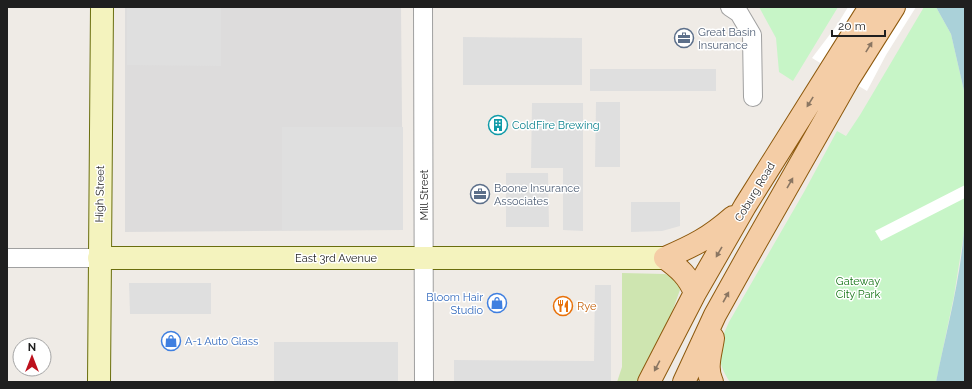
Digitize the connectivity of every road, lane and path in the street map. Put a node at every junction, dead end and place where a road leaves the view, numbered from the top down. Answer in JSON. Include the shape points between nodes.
{"nodes":[{"id":1,"x":102,"y":7,"type":"edge"},
{"id":2,"x":423,"y":7,"type":"edge"},
{"id":3,"x":730,"y":7,"type":"edge"},
{"id":4,"x":870,"y":7,"type":"edge"},
{"id":5,"x":894,"y":7,"type":"edge"},
{"id":6,"x":839,"y":75,"type":"junction"},
{"id":7,"x":753,"y":97,"type":"dead end"},
{"id":8,"x":745,"y":206,"type":"junction"},
{"id":9,"x":7,"y":258,"type":"edge"},
{"id":10,"x":99,"y":258,"type":"junction"},
{"id":11,"x":424,"y":258,"type":"junction"},
{"id":12,"x":665,"y":258,"type":"junction"},
{"id":13,"x":695,"y":294,"type":"junction"},
{"id":14,"x":716,"y":315,"type":"junction"},
{"id":15,"x":99,"y":382,"type":"edge"},
{"id":16,"x":424,"y":382,"type":"edge"},
{"id":17,"x":649,"y":382,"type":"edge"},
{"id":18,"x":684,"y":382,"type":"edge"},
{"id":19,"x":712,"y":382,"type":"edge"}],
"edges":[{"from":1,"to":10,"type":"street","name":"High Street"},
{"from":2,"to":11,"type":"street","name":"Mill Street"},
{"from":3,"to":7,"type":"street","via":[[739,13],[752,35]]},
{"from":4,"to":6,"type":"main road","name":"Coburg Road"},
{"from":6,"to":5,"type":"main road","name":"Coburg Road","one_way":true},
{"from":6,"to":8,"type":"main road","name":"Coburg Road","one_way":true},
{"from":14,"to":6,"type":"main road","name":"Coburg Road","one_way":true},
{"from":8,"to":12,"type":"main road","via":[[713,234],[693,247]]},
{"from":8,"to":13,"type":"main road","name":"Coburg Road","one_way":true},
{"from":9,"to":10,"type":"street","name":"East 3rd Avenue"},
{"from":10,"to":11,"type":"street","name":"East 3rd Avenue"},
{"from":10,"to":15,"type":"street","name":"High Street"},
{"from":11,"to":12,"type":"street","name":"East 3rd Avenue"},
{"from":11,"to":16,"type":"street","name":"Mill Street"},
{"from":12,"to":13,"type":"main road","via":[[683,271]]},
{"from":13,"to":17,"type":"main road","name":"Coburg Road","one_way":true},
{"from":14,"to":18,"type":"main road","name":"Coburg Road"},
{"from":14,"to":19,"type":"main road","via":[[708,365]]}]}
